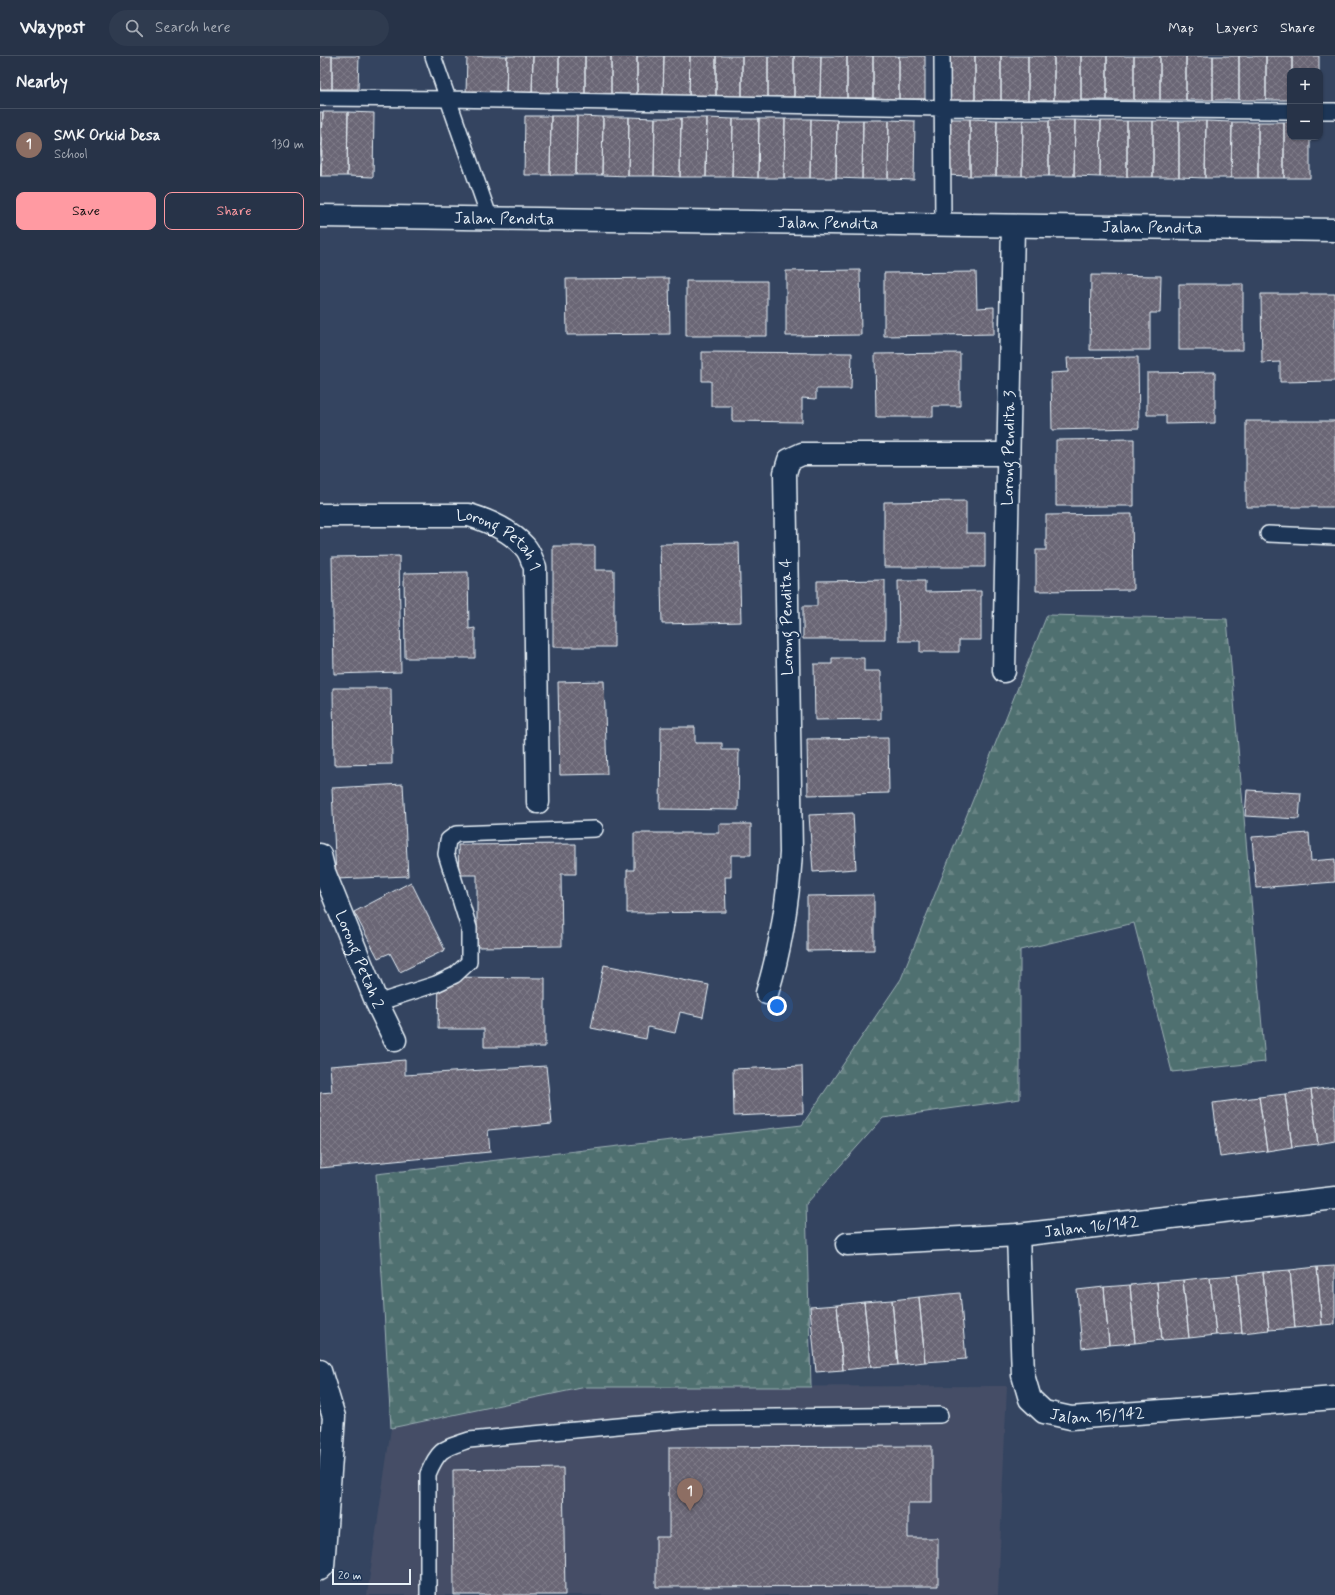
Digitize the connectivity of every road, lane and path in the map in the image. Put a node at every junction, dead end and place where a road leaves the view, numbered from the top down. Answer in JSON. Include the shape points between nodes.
{"nodes":[{"id":1,"x":433,"y":56,"type":"edge"},
{"id":2,"x":942,"y":56,"type":"edge"},
{"id":3,"x":320,"y":98,"type":"edge"},
{"id":4,"x":448,"y":99,"type":"junction"},
{"id":5,"x":942,"y":108,"type":"junction"},
{"id":6,"x":1287,"y":111,"type":"edge"},
{"id":7,"x":1323,"y":111,"type":"edge"},
{"id":8,"x":1335,"y":112,"type":"edge"},
{"id":9,"x":320,"y":216,"type":"edge"},
{"id":10,"x":490,"y":219,"type":"junction"},
{"id":11,"x":943,"y":225,"type":"junction"},
{"id":12,"x":1013,"y":226,"type":"junction"},
{"id":13,"x":1335,"y":230,"type":"edge"},
{"id":14,"x":1008,"y":454,"type":"junction"},
{"id":15,"x":320,"y":515,"type":"edge"},
{"id":16,"x":1268,"y":534,"type":"dead end"},
{"id":17,"x":1335,"y":537,"type":"edge"},
{"id":18,"x":1004,"y":671,"type":"dead end"},
{"id":19,"x":538,"y":802,"type":"dead end"},
{"id":20,"x":595,"y":830,"type":"dead end"},
{"id":21,"x":320,"y":855,"type":"edge"},
{"id":22,"x":767,"y":993,"type":"dead end"},
{"id":23,"x":378,"y":1003,"type":"junction"},
{"id":24,"x":394,"y":1040,"type":"dead end"},
{"id":25,"x":1335,"y":1198,"type":"edge"},
{"id":26,"x":1018,"y":1235,"type":"junction"},
{"id":27,"x":847,"y":1244,"type":"dead end"},
{"id":28,"x":320,"y":1371,"type":"edge"},
{"id":29,"x":1335,"y":1398,"type":"edge"},
{"id":30,"x":940,"y":1415,"type":"dead end"},
{"id":31,"x":320,"y":1568,"type":"edge"},
{"id":32,"x":428,"y":1595,"type":"edge"}],
"edges":[{"from":1,"to":4,"type":"lane"},
{"from":2,"to":5,"type":"lane"},
{"from":3,"to":4,"type":"lane"},
{"from":4,"to":5,"type":"lane"},
{"from":4,"to":10,"type":"lane"},
{"from":5,"to":6,"type":"lane"},
{"from":5,"to":11,"type":"lane"},
{"from":7,"to":8,"type":"lane"},
{"from":9,"to":10,"type":"street","name":"Jalan Pendita"},
{"from":10,"to":11,"type":"street","name":"Jalan Pendita"},
{"from":11,"to":12,"type":"street","name":"Jalan Pendita"},
{"from":12,"to":13,"type":"street","name":"Jalan Pendita"},
{"from":12,"to":14,"type":"street","name":"Lorong Pendita 3"},
{"from":14,"to":18,"type":"street","name":"Lorong Pendita 3"},
{"from":14,"to":22,"type":"street","name":"Lorong Pendita 4","via":[[802,454],[789,460],[785,473],[791,853],[775,967]]},
{"from":15,"to":19,"type":"street","name":"Lorong Petah 1","via":[[469,515],[484,519],[511,535],[526,548],[535,567]]},
{"from":16,"to":17,"type":"lane"},
{"from":20,"to":23,"type":"lane","via":[[456,834],[448,840],[446,854],[469,928],[469,962],[455,975],[436,984]]},
{"from":21,"to":23,"type":"street","name":"Lorong Petah 2","via":[[324,872]]},
{"from":23,"to":24,"type":"street","name":"Lorong Petah 2"},
{"from":25,"to":26,"type":"street","name":"Jalan 16/142"},
{"from":26,"to":27,"type":"street","name":"Jalan 16/142"},
{"from":26,"to":29,"type":"street","name":"Jalan 15/142","via":[[1023,1376],[1030,1399],[1044,1412],[1071,1418]]},
{"from":28,"to":31,"type":"street","via":[[334,1417],[323,1566]]},
{"from":30,"to":32,"type":"lane","via":[[704,1418],[469,1440],[443,1449],[434,1459],[428,1474]]}]}
